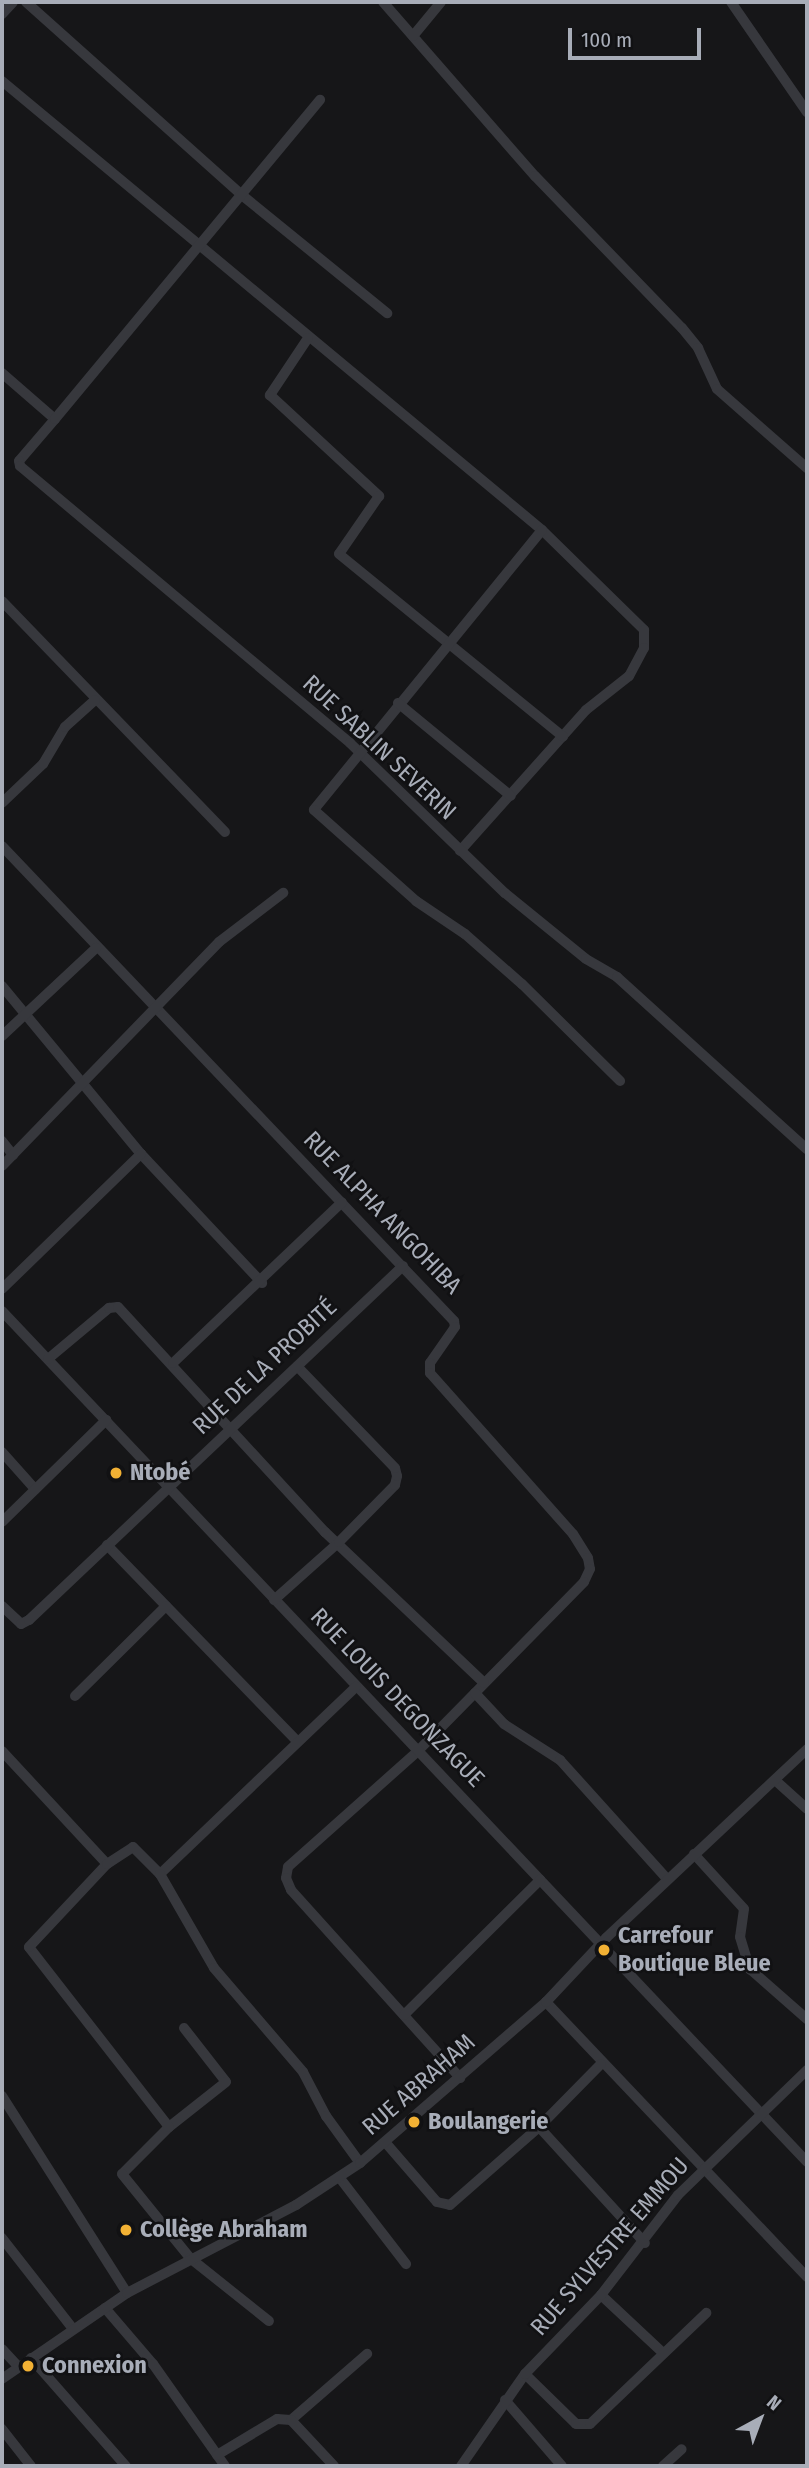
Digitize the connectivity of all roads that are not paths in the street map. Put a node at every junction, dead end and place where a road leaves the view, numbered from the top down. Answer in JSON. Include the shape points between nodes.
{"nodes":[{"id":1,"x":13,"y":2,"type":"edge"},
{"id":2,"x":26,"y":2,"type":"edge"},
{"id":3,"x":383,"y":2,"type":"edge"},
{"id":4,"x":441,"y":2,"type":"edge"},
{"id":5,"x":731,"y":2,"type":"edge"},
{"id":6,"x":2,"y":14,"type":"edge"},
{"id":7,"x":413,"y":36,"type":"junction"},
{"id":8,"x":2,"y":81,"type":"edge"},
{"id":9,"x":320,"y":100,"type":"dead end"},
{"id":10,"x":807,"y":112,"type":"edge"},
{"id":11,"x":243,"y":196,"type":"junction"},
{"id":12,"x":200,"y":247,"type":"junction"},
{"id":13,"x":387,"y":313,"type":"dead end"},
{"id":14,"x":309,"y":338,"type":"junction"},
{"id":15,"x":2,"y":373,"type":"edge"},
{"id":16,"x":55,"y":419,"type":"junction"},
{"id":17,"x":807,"y":468,"type":"edge"},
{"id":18,"x":542,"y":530,"type":"junction"},
{"id":19,"x":2,"y":601,"type":"edge"},
{"id":20,"x":449,"y":642,"type":"junction"},
{"id":21,"x":95,"y":700,"type":"junction"},
{"id":22,"x":398,"y":704,"type":"junction"},
{"id":23,"x":563,"y":737,"type":"junction"},
{"id":24,"x":359,"y":751,"type":"junction"},
{"id":25,"x":511,"y":796,"type":"junction"},
{"id":26,"x":2,"y":803,"type":"edge"},
{"id":27,"x":225,"y":832,"type":"dead end"},
{"id":28,"x":2,"y":846,"type":"edge"},
{"id":29,"x":460,"y":851,"type":"junction"},
{"id":30,"x":283,"y":893,"type":"dead end"},
{"id":31,"x":96,"y":948,"type":"junction"},
{"id":32,"x":2,"y":986,"type":"edge"},
{"id":33,"x":156,"y":1011,"type":"junction"},
{"id":34,"x":25,"y":1013,"type":"junction"},
{"id":35,"x":2,"y":1036,"type":"edge"},
{"id":36,"x":620,"y":1082,"type":"dead end"},
{"id":37,"x":85,"y":1083,"type":"junction"},
{"id":38,"x":2,"y":1141,"type":"edge"},
{"id":39,"x":807,"y":1149,"type":"edge"},
{"id":40,"x":141,"y":1154,"type":"junction"},
{"id":41,"x":13,"y":1155,"type":"junction"},
{"id":42,"x":2,"y":1166,"type":"edge"},
{"id":43,"x":342,"y":1202,"type":"junction"},
{"id":44,"x":403,"y":1266,"type":"junction"},
{"id":45,"x":262,"y":1283,"type":"junction"},
{"id":46,"x":2,"y":1289,"type":"edge"},
{"id":47,"x":2,"y":1311,"type":"edge"},
{"id":48,"x":48,"y":1359,"type":"junction"},
{"id":49,"x":173,"y":1363,"type":"junction"},
{"id":50,"x":297,"y":1366,"type":"junction"},
{"id":51,"x":106,"y":1420,"type":"junction"},
{"id":52,"x":231,"y":1427,"type":"junction"},
{"id":53,"x":2,"y":1452,"type":"edge"},
{"id":54,"x":168,"y":1487,"type":"junction"},
{"id":55,"x":35,"y":1489,"type":"junction"},
{"id":56,"x":2,"y":1522,"type":"edge"},
{"id":57,"x":338,"y":1542,"type":"junction"},
{"id":58,"x":107,"y":1545,"type":"junction"},
{"id":59,"x":274,"y":1600,"type":"junction"},
{"id":60,"x":2,"y":1606,"type":"edge"},
{"id":61,"x":166,"y":1606,"type":"junction"},
{"id":62,"x":484,"y":1683,"type":"junction"},
{"id":63,"x":356,"y":1687,"type":"junction"},
{"id":64,"x":475,"y":1693,"type":"junction"},
{"id":65,"x":75,"y":1696,"type":"dead end"},
{"id":66,"x":297,"y":1741,"type":"junction"},
{"id":67,"x":807,"y":1749,"type":"edge"},
{"id":68,"x":2,"y":1751,"type":"edge"},
{"id":69,"x":418,"y":1751,"type":"junction"},
{"id":70,"x":775,"y":1780,"type":"junction"},
{"id":71,"x":807,"y":1809,"type":"edge"},
{"id":72,"x":694,"y":1854,"type":"junction"},
{"id":73,"x":107,"y":1864,"type":"junction"},
{"id":74,"x":160,"y":1874,"type":"junction"},
{"id":75,"x":667,"y":1879,"type":"junction"},
{"id":76,"x":540,"y":1880,"type":"junction"},
{"id":77,"x":601,"y":1943,"type":"junction"},
{"id":78,"x":546,"y":2002,"type":"junction"},
{"id":79,"x":404,"y":2015,"type":"junction"},
{"id":80,"x":807,"y":2019,"type":"edge"},
{"id":81,"x":184,"y":2028,"type":"dead end"},
{"id":82,"x":601,"y":2064,"type":"junction"},
{"id":83,"x":807,"y":2070,"type":"edge"},
{"id":84,"x":460,"y":2078,"type":"junction"},
{"id":85,"x":2,"y":2096,"type":"edge"},
{"id":86,"x":762,"y":2113,"type":"junction"},
{"id":87,"x":169,"y":2127,"type":"junction"},
{"id":88,"x":540,"y":2127,"type":"junction"},
{"id":89,"x":385,"y":2142,"type":"junction"},
{"id":90,"x":807,"y":2162,"type":"edge"},
{"id":91,"x":360,"y":2163,"type":"junction"},
{"id":92,"x":704,"y":2170,"type":"junction"},
{"id":93,"x":339,"y":2177,"type":"junction"},
{"id":94,"x":2,"y":2238,"type":"edge"},
{"id":95,"x":645,"y":2243,"type":"junction"},
{"id":96,"x":190,"y":2258,"type":"junction"},
{"id":97,"x":406,"y":2264,"type":"dead end"},
{"id":98,"x":807,"y":2277,"type":"edge"},
{"id":99,"x":127,"y":2293,"type":"junction"},
{"id":100,"x":601,"y":2295,"type":"junction"},
{"id":101,"x":105,"y":2308,"type":"junction"},
{"id":102,"x":706,"y":2313,"type":"dead end"},
{"id":103,"x":269,"y":2321,"type":"dead end"},
{"id":104,"x":73,"y":2329,"type":"junction"},
{"id":105,"x":2,"y":2349,"type":"edge"},
{"id":106,"x":663,"y":2352,"type":"junction"},
{"id":107,"x":367,"y":2354,"type":"dead end"},
{"id":108,"x":31,"y":2358,"type":"junction"},
{"id":109,"x":19,"y":2366,"type":"junction"},
{"id":110,"x":525,"y":2374,"type":"junction"},
{"id":111,"x":2,"y":2379,"type":"edge"},
{"id":112,"x":505,"y":2400,"type":"junction"},
{"id":113,"x":291,"y":2420,"type":"junction"},
{"id":114,"x":2,"y":2429,"type":"edge"},
{"id":115,"x":682,"y":2449,"type":"dead end"},
{"id":116,"x":217,"y":2455,"type":"junction"},
{"id":117,"x":31,"y":2466,"type":"edge"},
{"id":118,"x":126,"y":2466,"type":"edge"},
{"id":119,"x":225,"y":2466,"type":"edge"},
{"id":120,"x":334,"y":2466,"type":"edge"},
{"id":121,"x":461,"y":2466,"type":"edge"},
{"id":122,"x":562,"y":2466,"type":"edge"},
{"id":123,"x":663,"y":2466,"type":"edge"}],
"edges":[{"from":1,"to":6,"type":"street"},
{"from":2,"to":11,"type":"street"},
{"from":3,"to":7,"type":"street"},
{"from":4,"to":7,"type":"street"},
{"from":5,"to":10,"type":"street"},
{"from":7,"to":17,"type":"street","via":[[535,176],[682,328],[698,348],[717,389]]},
{"from":8,"to":12,"type":"street"},
{"from":9,"to":11,"type":"street"},
{"from":11,"to":12,"type":"street"},
{"from":11,"to":13,"type":"street"},
{"from":12,"to":14,"type":"street"},
{"from":12,"to":16,"type":"street"},
{"from":14,"to":18,"type":"street"},
{"from":14,"to":20,"type":"street","via":[[270,396],[379,495],[339,554]]},
{"from":15,"to":16,"type":"street"},
{"from":16,"to":24,"type":"street","name":"RUE SABLIN SEVERIN","via":[[19,461],[20,466]]},
{"from":18,"to":20,"type":"street"},
{"from":18,"to":23,"type":"street","via":[[632,615],[646,637],[629,676],[586,710]]},
{"from":19,"to":21,"type":"street"},
{"from":20,"to":22,"type":"street"},
{"from":20,"to":23,"type":"street"},
{"from":21,"to":26,"type":"street","via":[[65,727],[43,764]]},
{"from":21,"to":27,"type":"street"},
{"from":22,"to":24,"type":"street"},
{"from":22,"to":25,"type":"street"},
{"from":23,"to":25,"type":"street"},
{"from":24,"to":29,"type":"street","name":"RUE SABLIN SEVERIN"},
{"from":24,"to":36,"type":"street","via":[[315,806],[317,814],[416,901],[465,934],[522,984]]},
{"from":25,"to":29,"type":"street"},
{"from":28,"to":31,"type":"street","name":"RUE ALPHA ANGOHIBA"},
{"from":29,"to":39,"type":"street","name":"RUE SABLIN SEVERIN","via":[[578,952],[617,977]]},
{"from":30,"to":33,"type":"street","via":[[219,942]]},
{"from":31,"to":33,"type":"street","name":"RUE ALPHA ANGOHIBA"},
{"from":31,"to":34,"type":"street"},
{"from":32,"to":34,"type":"street"},
{"from":33,"to":37,"type":"street"},
{"from":33,"to":43,"type":"street","name":"RUE ALPHA ANGOHIBA"},
{"from":34,"to":35,"type":"street"},
{"from":34,"to":37,"type":"street"},
{"from":37,"to":40,"type":"street"},
{"from":37,"to":41,"type":"street"},
{"from":38,"to":41,"type":"street"},
{"from":40,"to":45,"type":"street"},
{"from":40,"to":46,"type":"street"},
{"from":41,"to":42,"type":"street"},
{"from":43,"to":44,"type":"street","name":"RUE ALPHA ANGOHIBA"},
{"from":43,"to":45,"type":"street"},
{"from":44,"to":50,"type":"street","name":"RUE DE LA PROBITÉ"},
{"from":44,"to":62,"type":"street","name":"RUE ALPHA ANGOHIBA","via":[[454,1321],[455,1327],[430,1363],[430,1374],[573,1534],[588,1558],[590,1569],[584,1582]]},
{"from":45,"to":49,"type":"street"},
{"from":47,"to":48,"type":"street","name":"RUE LOUIS DEGONZAGUE"},
{"from":48,"to":49,"type":"street","via":[[109,1308],[118,1307]]},
{"from":48,"to":51,"type":"street","name":"RUE LOUIS DEGONZAGUE"},
{"from":49,"to":52,"type":"street"},
{"from":50,"to":52,"type":"street","name":"RUE DE LA PROBITÉ"},
{"from":50,"to":57,"type":"street","via":[[395,1468],[397,1476],[395,1485]]},
{"from":51,"to":54,"type":"street","name":"RUE LOUIS DEGONZAGUE"},
{"from":51,"to":55,"type":"street"},
{"from":52,"to":54,"type":"street","name":"RUE DE LA PROBITÉ"},
{"from":52,"to":57,"type":"street"},
{"from":53,"to":55,"type":"street"},
{"from":54,"to":58,"type":"street","name":"RUE DE LA PROBITÉ"},
{"from":54,"to":59,"type":"street","name":"RUE LOUIS DEGONZAGUE"},
{"from":55,"to":56,"type":"street"},
{"from":57,"to":59,"type":"street"},
{"from":57,"to":62,"type":"street"},
{"from":58,"to":60,"type":"street","name":"RUE DE LA PROBITÉ","via":[[29,1620],[21,1624]]},
{"from":58,"to":61,"type":"street"},
{"from":59,"to":63,"type":"street","name":"RUE LOUIS DEGONZAGUE"},
{"from":61,"to":65,"type":"street"},
{"from":61,"to":66,"type":"street"},
{"from":62,"to":64,"type":"street","name":"RUE ALPHA ANGOHIBA"},
{"from":63,"to":66,"type":"street"},
{"from":63,"to":69,"type":"street","name":"RUE LOUIS DEGONZAGUE"},
{"from":64,"to":69,"type":"street","name":"RUE ALPHA ANGOHIBA"},
{"from":64,"to":75,"type":"street","via":[[504,1724],[559,1760]]},
{"from":66,"to":74,"type":"street"},
{"from":67,"to":70,"type":"street","name":"RUE ABRAHAM"},
{"from":68,"to":73,"type":"street"},
{"from":69,"to":76,"type":"street","name":"RUE LOUIS DEGONZAGUE"},
{"from":69,"to":79,"type":"street","name":"RUE ALPHA ANGOHIBA","via":[[288,1867],[286,1878],[291,1890]]},
{"from":70,"to":71,"type":"street"},
{"from":70,"to":72,"type":"street","name":"RUE ABRAHAM"},
{"from":72,"to":75,"type":"street","name":"RUE ABRAHAM"},
{"from":72,"to":80,"type":"street","via":[[744,1909],[740,1937],[750,1969]]},
{"from":73,"to":74,"type":"street","via":[[133,1847]]},
{"from":73,"to":87,"type":"street","via":[[29,1947]]},
{"from":74,"to":91,"type":"street","via":[[214,1968],[303,2072],[326,2116]]},
{"from":75,"to":77,"type":"street","name":"RUE ABRAHAM"},
{"from":76,"to":77,"type":"street","name":"RUE LOUIS DEGONZAGUE"},
{"from":76,"to":79,"type":"street"},
{"from":77,"to":78,"type":"street","name":"RUE ABRAHAM"},
{"from":77,"to":86,"type":"street","name":"RUE LOUIS DEGONZAGUE"},
{"from":78,"to":82,"type":"street"},
{"from":78,"to":84,"type":"street","name":"RUE ABRAHAM"},
{"from":79,"to":84,"type":"street"},
{"from":81,"to":87,"type":"street","via":[[226,2082]]},
{"from":82,"to":88,"type":"street"},
{"from":82,"to":92,"type":"street"},
{"from":83,"to":86,"type":"street","name":"RUE SYLVESTRE EMMOU"},
{"from":84,"to":89,"type":"street","name":"RUE ABRAHAM"},
{"from":85,"to":99,"type":"street"},
{"from":86,"to":90,"type":"street","name":"RUE LOUIS DEGONZAGUE"},
{"from":86,"to":92,"type":"street","name":"RUE SYLVESTRE EMMOU"},
{"from":87,"to":96,"type":"street","via":[[122,2174]]},
{"from":88,"to":89,"type":"street","via":[[444,2206]]},
{"from":88,"to":95,"type":"street"},
{"from":89,"to":91,"type":"street","name":"RUE ABRAHAM"},
{"from":91,"to":93,"type":"street","name":"RUE ABRAHAM"},
{"from":92,"to":95,"type":"street","name":"RUE SYLVESTRE EMMOU","via":[[678,2195]]},
{"from":92,"to":98,"type":"street"},
{"from":93,"to":96,"type":"street","name":"RUE ABRAHAM","via":[[270,2219]]},
{"from":93,"to":97,"type":"street"},
{"from":94,"to":104,"type":"street"},
{"from":95,"to":100,"type":"street","name":"RUE SYLVESTRE EMMOU"},
{"from":96,"to":99,"type":"street","name":"RUE ABRAHAM"},
{"from":96,"to":103,"type":"street"},
{"from":99,"to":101,"type":"street","name":"RUE ABRAHAM"},
{"from":100,"to":106,"type":"street"},
{"from":100,"to":110,"type":"street","name":"RUE SYLVESTRE EMMOU"},
{"from":101,"to":104,"type":"street","name":"RUE ABRAHAM"},
{"from":101,"to":116,"type":"street","via":[[153,2364]]},
{"from":102,"to":106,"type":"street"},
{"from":104,"to":108,"type":"street","name":"RUE ABRAHAM"},
{"from":105,"to":109,"type":"street"},
{"from":106,"to":110,"type":"street","via":[[596,2420],[583,2426]]},
{"from":107,"to":113,"type":"street"},
{"from":108,"to":109,"type":"street","name":"RUE ABRAHAM"},
{"from":108,"to":118,"type":"street"},
{"from":109,"to":111,"type":"street","name":"RUE ABRAHAM"},
{"from":110,"to":112,"type":"street","name":"RUE SYLVESTRE EMMOU"},
{"from":112,"to":121,"type":"street","name":"RUE SYLVESTRE EMMOU"},
{"from":112,"to":122,"type":"street"},
{"from":113,"to":116,"type":"street","via":[[272,2419]]},
{"from":113,"to":120,"type":"street"},
{"from":114,"to":117,"type":"street"},
{"from":115,"to":123,"type":"street"},
{"from":116,"to":119,"type":"street"}]}
